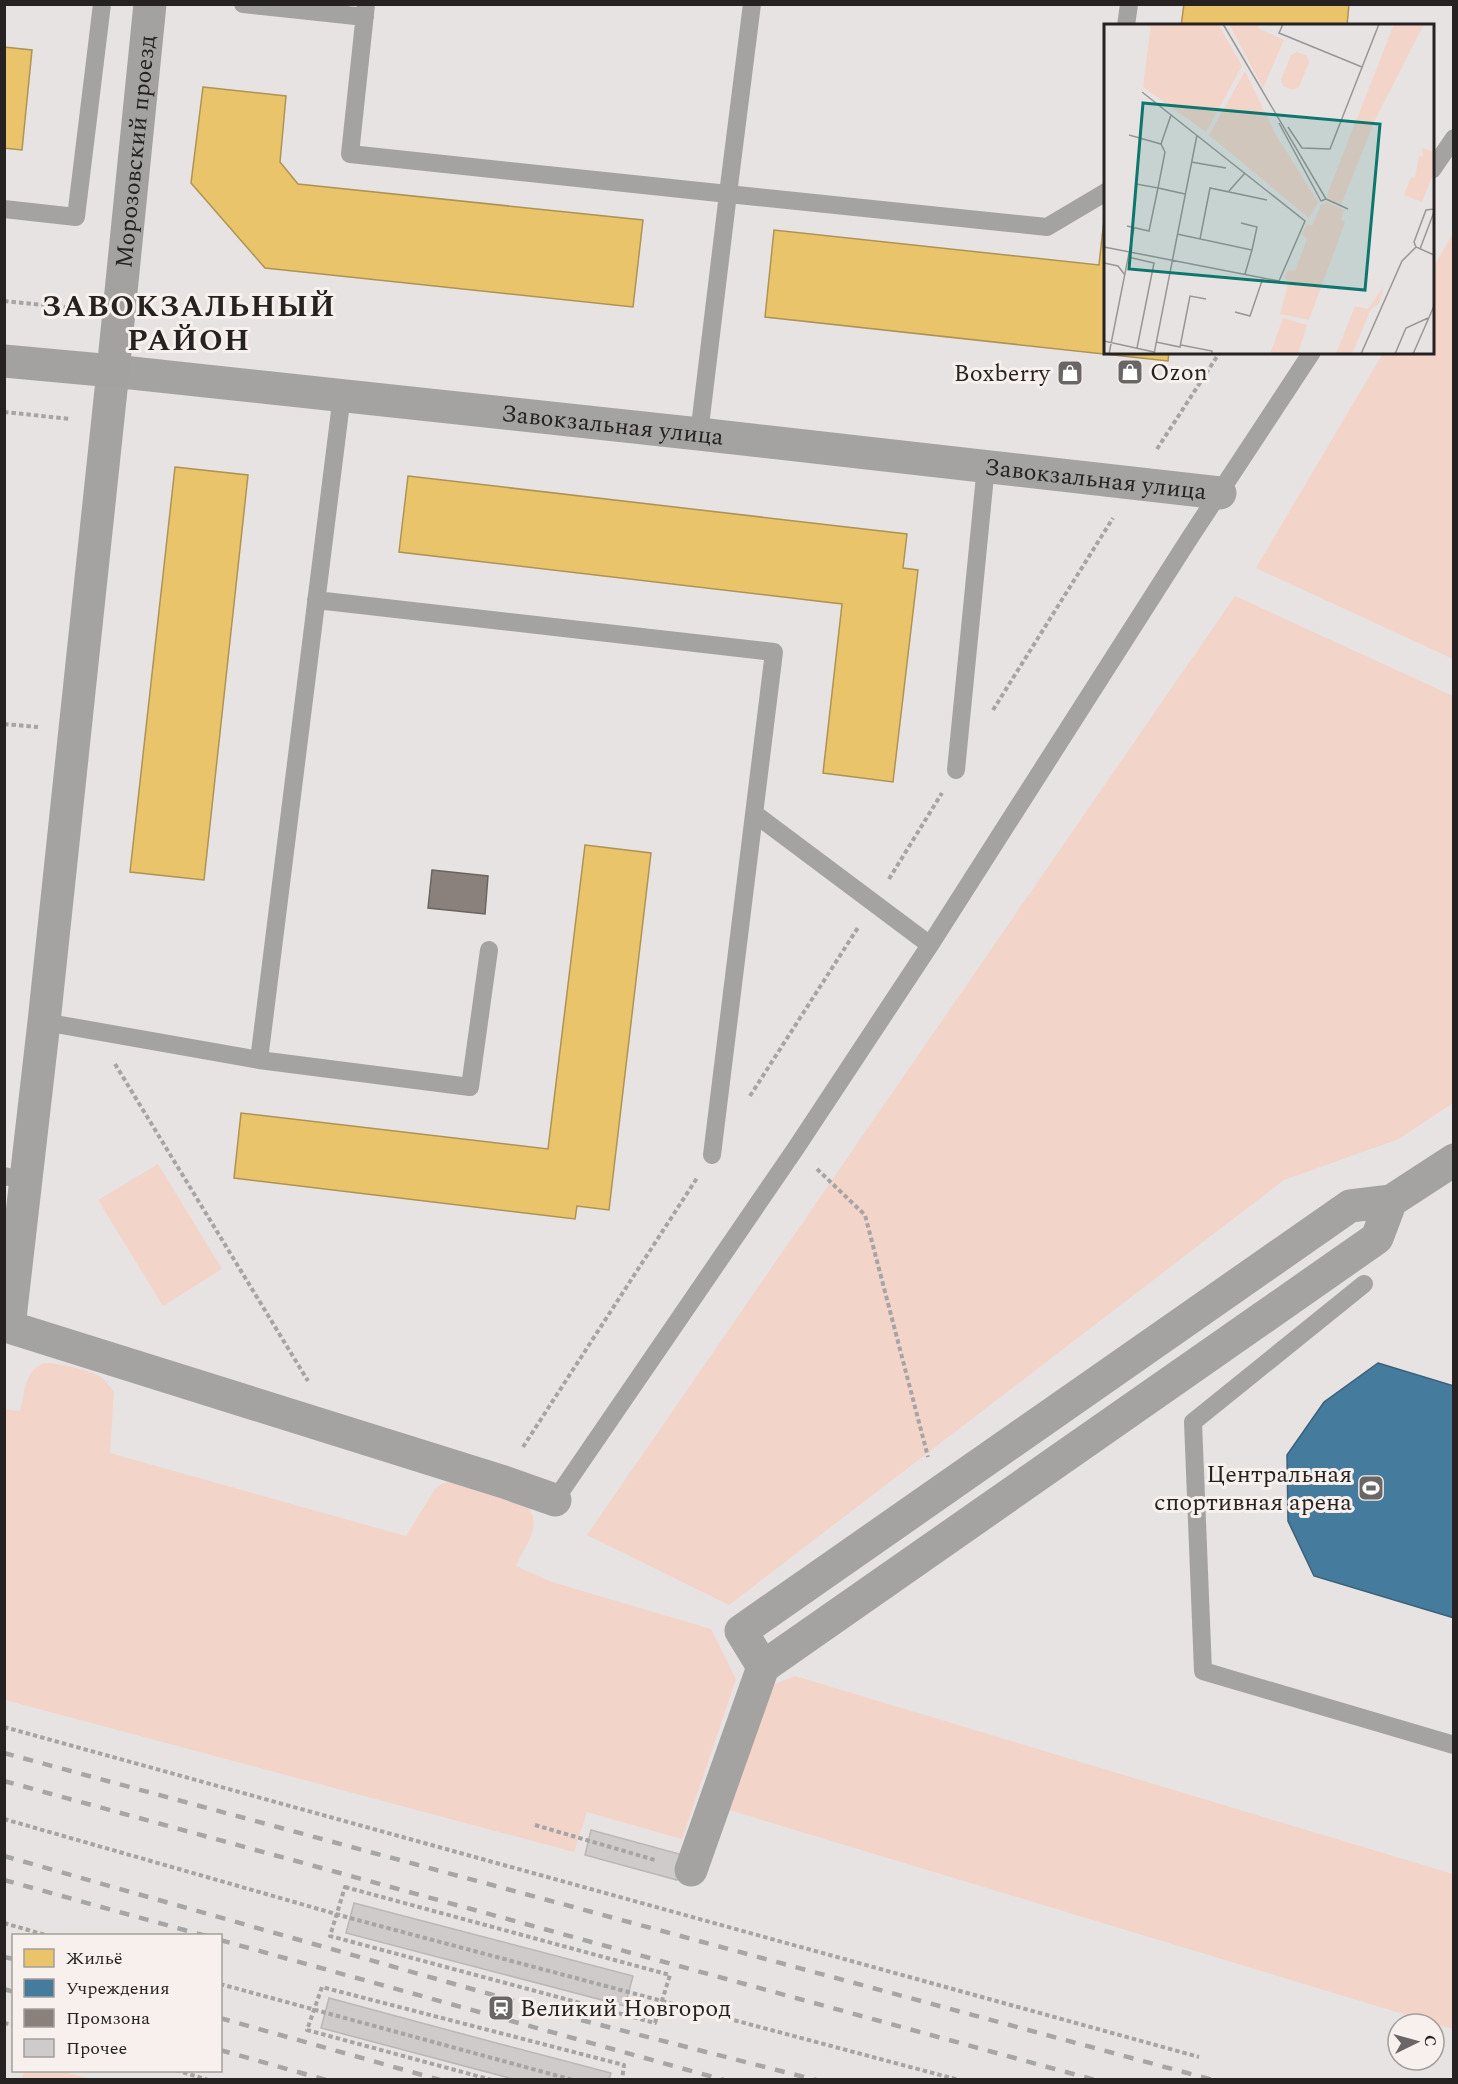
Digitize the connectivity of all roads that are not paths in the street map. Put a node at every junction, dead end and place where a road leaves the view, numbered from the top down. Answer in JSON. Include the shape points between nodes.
{"nodes":[{"id":1,"x":102,"y":4,"type":"edge"},
{"id":2,"x":150,"y":4,"type":"edge"},
{"id":3,"x":243,"y":4,"type":"edge"},
{"id":4,"x":753,"y":4,"type":"edge"},
{"id":5,"x":1129,"y":4,"type":"edge"},
{"id":6,"x":366,"y":11,"type":"edge"},
{"id":7,"x":1126,"y":24,"type":"edge"},
{"id":8,"x":1454,"y":138,"type":"edge"},
{"id":9,"x":1434,"y":167,"type":"edge"},
{"id":10,"x":1104,"y":193,"type":"edge"},
{"id":11,"x":728,"y":194,"type":"junction"},
{"id":12,"x":4,"y":209,"type":"edge"},
{"id":13,"x":1311,"y":354,"type":"edge"},
{"id":14,"x":4,"y":360,"type":"edge"},
{"id":15,"x":113,"y":371,"type":"junction"},
{"id":16,"x":342,"y":395,"type":"junction"},
{"id":17,"x":699,"y":434,"type":"junction"},
{"id":18,"x":986,"y":466,"type":"junction"},
{"id":19,"x":1220,"y":493,"type":"junction"},
{"id":20,"x":316,"y":600,"type":"junction"},
{"id":21,"x":956,"y":770,"type":"dead end"},
{"id":22,"x":755,"y":814,"type":"junction"},
{"id":23,"x":930,"y":945,"type":"junction"},
{"id":24,"x":489,"y":950,"type":"dead end"},
{"id":25,"x":44,"y":1022,"type":"junction"},
{"id":26,"x":259,"y":1060,"type":"junction"},
{"id":27,"x":712,"y":1155,"type":"dead end"},
{"id":28,"x":1454,"y":1160,"type":"edge"},
{"id":29,"x":15,"y":1178,"type":"edge"},
{"id":30,"x":1391,"y":1201,"type":"junction"},
{"id":31,"x":1364,"y":1284,"type":"dead end"},
{"id":32,"x":555,"y":1500,"type":"joint"},
{"id":33,"x":763,"y":1667,"type":"junction"},
{"id":34,"x":1454,"y":1745,"type":"edge"},
{"id":35,"x":691,"y":1870,"type":"dead end"}],
"edges":[{"from":1,"to":12,"type":"lane","via":[[76,217]]},
{"from":2,"to":15,"type":"street","name":"Морозовский проезд"},
{"from":3,"to":6,"type":"lane"},
{"from":4,"to":11,"type":"lane"},
{"from":5,"to":7,"type":"lane"},
{"from":6,"to":11,"type":"lane","via":[[350,153]]},
{"from":8,"to":9,"type":"lane"},
{"from":10,"to":11,"type":"lane","via":[[1047,227]]},
{"from":11,"to":17,"type":"lane"},
{"from":13,"to":19,"type":"lane"},
{"from":14,"to":15,"type":"street","name":"Завокзальная улица"},
{"from":15,"to":16,"type":"street","name":"Завокзальная улица"},
{"from":15,"to":25,"type":"street"},
{"from":16,"to":17,"type":"street","name":"Завокзальная улица"},
{"from":16,"to":20,"type":"lane"},
{"from":17,"to":18,"type":"street","name":"Завокзальная улица"},
{"from":18,"to":19,"type":"street","name":"Завокзальная улица"},
{"from":18,"to":21,"type":"lane"},
{"from":19,"to":23,"type":"lane"},
{"from":20,"to":22,"type":"lane","via":[[774,652]]},
{"from":20,"to":26,"type":"lane"},
{"from":22,"to":23,"type":"lane"},
{"from":22,"to":27,"type":"lane"},
{"from":23,"to":32,"type":"lane"},
{"from":24,"to":26,"type":"lane","via":[[470,1087]]},
{"from":25,"to":26,"type":"lane"},
{"from":25,"to":29,"type":"street"},
{"from":28,"to":30,"type":"street"},
{"from":29,"to":32,"type":"street","via":[[9,1327]]},
{"from":30,"to":33,"type":"street","via":[[1377,1238]]},
{"from":30,"to":33,"type":"street","via":[[1350,1206],[741,1631]]},
{"from":31,"to":34,"type":"lane","via":[[1193,1422],[1203,1671]]},
{"from":33,"to":35,"type":"street"}]}
